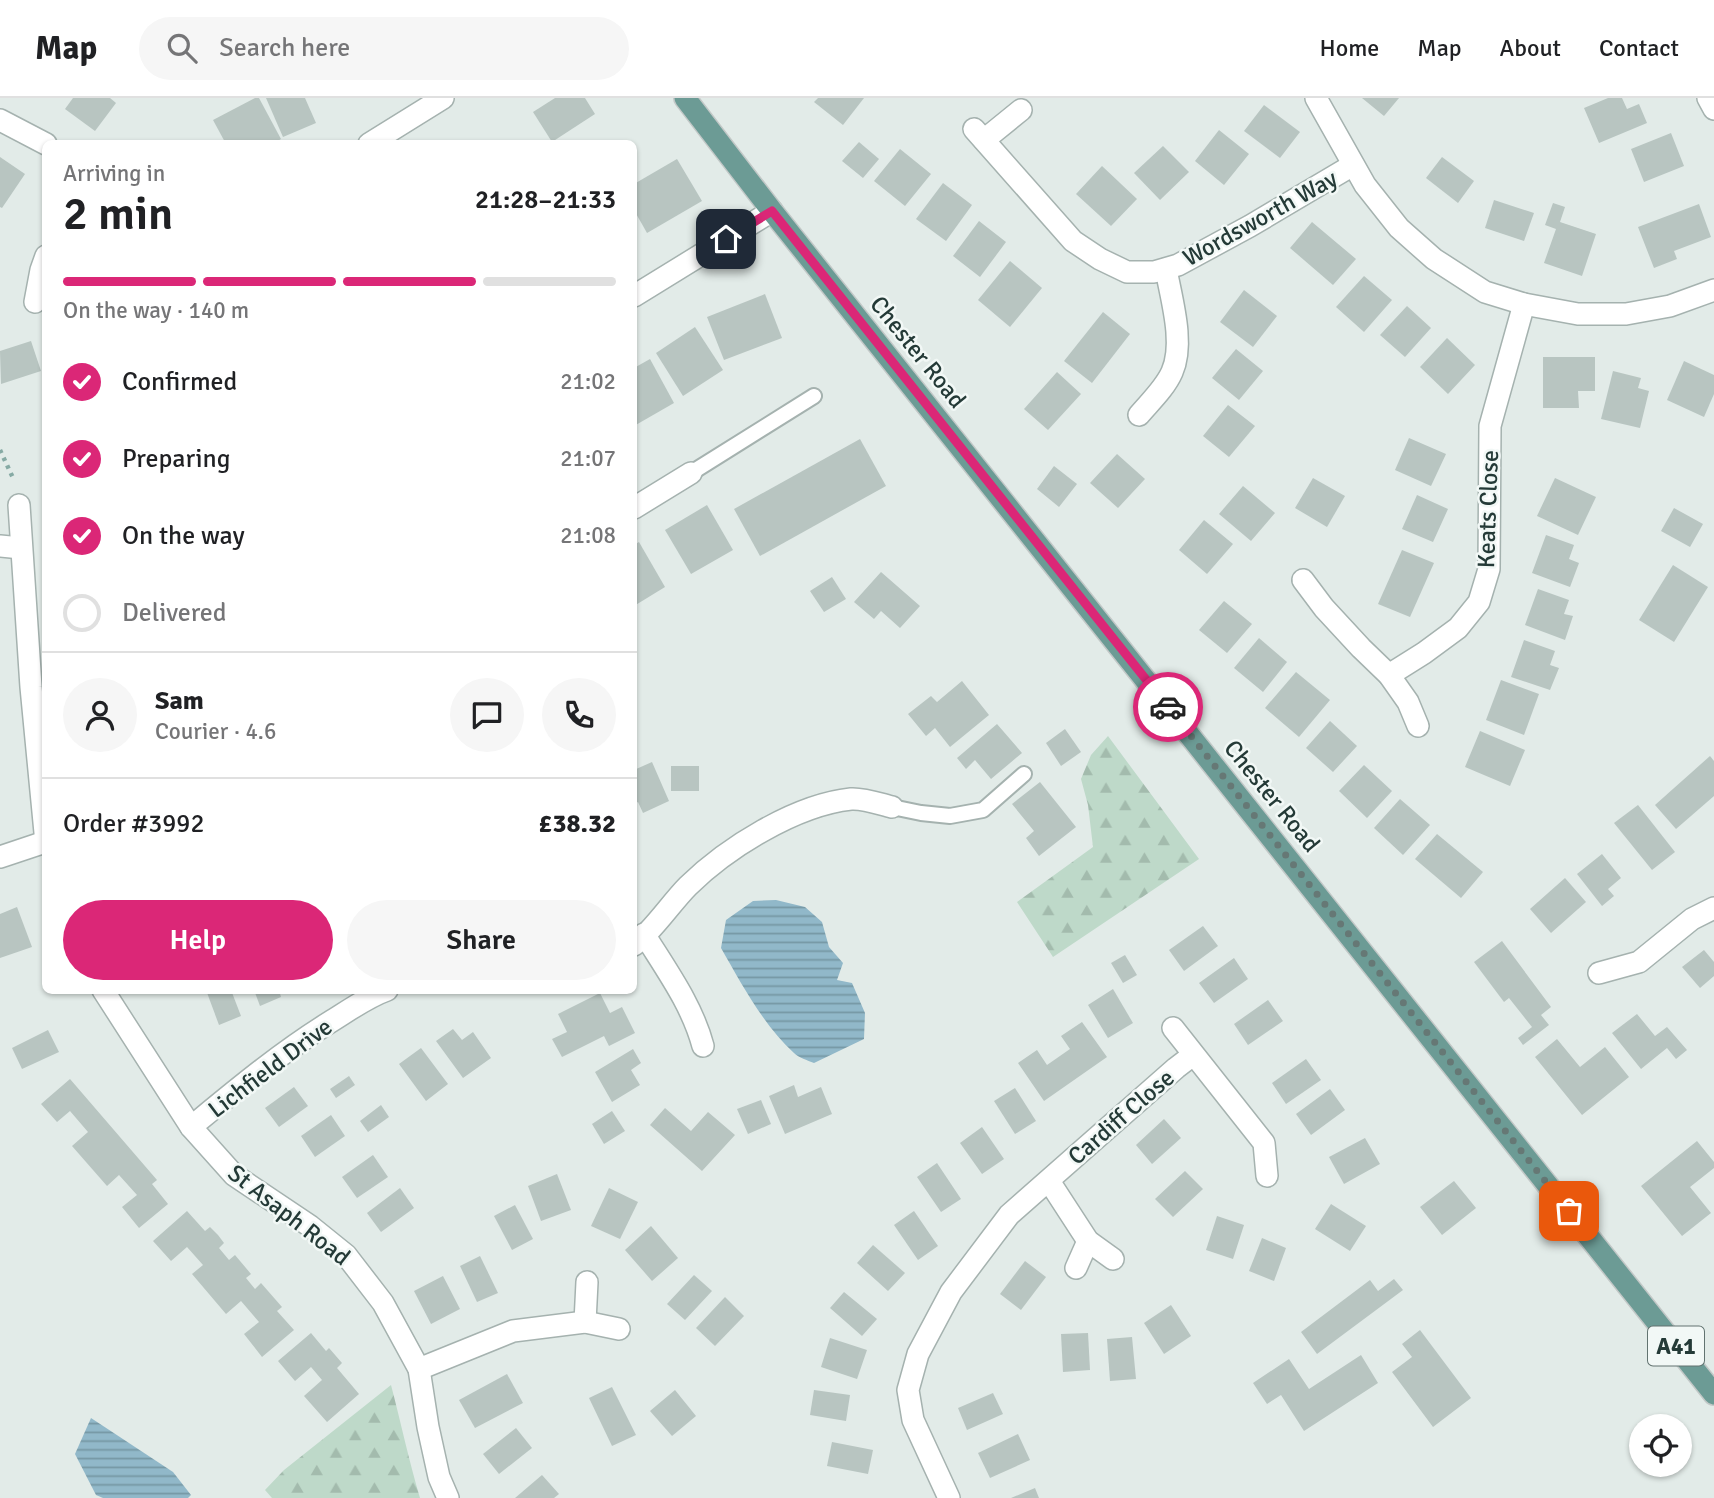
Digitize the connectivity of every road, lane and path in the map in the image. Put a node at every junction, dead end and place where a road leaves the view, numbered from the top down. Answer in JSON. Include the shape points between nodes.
{"nodes":[{"id":1,"x":443,"y":98,"type":"edge"},
{"id":2,"x":685,"y":98,"type":"edge"},
{"id":3,"x":1316,"y":98,"type":"edge"},
{"id":4,"x":1708,"y":98,"type":"edge"},
{"id":5,"x":1714,"y":109,"type":"edge"},
{"id":6,"x":1021,"y":110,"type":"dead end"},
{"id":7,"x":0,"y":120,"type":"edge"},
{"id":8,"x":393,"y":137,"type":"edge"},
{"id":9,"x":42,"y":142,"type":"edge"},
{"id":10,"x":1353,"y":165,"type":"junction"},
{"id":11,"x":772,"y":211,"type":"junction"},
{"id":12,"x":42,"y":267,"type":"edge"},
{"id":13,"x":1166,"y":269,"type":"junction"},
{"id":14,"x":1714,"y":290,"type":"edge"},
{"id":15,"x":637,"y":294,"type":"edge"},
{"id":16,"x":35,"y":302,"type":"dead end"},
{"id":17,"x":1524,"y":304,"type":"junction"},
{"id":18,"x":814,"y":396,"type":"dead end"},
{"id":19,"x":1139,"y":415,"type":"dead end"},
{"id":20,"x":691,"y":473,"type":"joint"},
{"id":21,"x":19,"y":505,"type":"dead end"},
{"id":22,"x":637,"y":506,"type":"edge"},
{"id":23,"x":10,"y":547,"type":"edge"},
{"id":24,"x":1303,"y":580,"type":"dead end"},
{"id":25,"x":1389,"y":675,"type":"junction"},
{"id":26,"x":38,"y":686,"type":"edge"},
{"id":27,"x":1419,"y":726,"type":"dead end"},
{"id":28,"x":1024,"y":774,"type":"dead end"},
{"id":29,"x":42,"y":776,"type":"edge"},
{"id":30,"x":892,"y":807,"type":"joint"},
{"id":31,"x":42,"y":844,"type":"edge"},
{"id":32,"x":0,"y":857,"type":"edge"},
{"id":33,"x":1714,"y":908,"type":"edge"},
{"id":34,"x":639,"y":939,"type":"edge"},
{"id":35,"x":1599,"y":973,"type":"dead end"},
{"id":36,"x":106,"y":994,"type":"edge"},
{"id":37,"x":379,"y":994,"type":"edge"},
{"id":38,"x":1173,"y":1028,"type":"dead end"},
{"id":39,"x":703,"y":1046,"type":"dead end"},
{"id":40,"x":1194,"y":1055,"type":"junction"},
{"id":41,"x":191,"y":1127,"type":"junction"},
{"id":42,"x":1268,"y":1176,"type":"dead end"},
{"id":43,"x":1049,"y":1181,"type":"junction"},
{"id":44,"x":1088,"y":1241,"type":"junction"},
{"id":45,"x":1113,"y":1259,"type":"dead end"},
{"id":46,"x":1076,"y":1268,"type":"dead end"},
{"id":47,"x":587,"y":1282,"type":"dead end"},
{"id":48,"x":585,"y":1322,"type":"junction"},
{"id":49,"x":619,"y":1329,"type":"dead end"},
{"id":50,"x":419,"y":1369,"type":"junction"},
{"id":51,"x":1714,"y":1394,"type":"edge"},
{"id":52,"x":448,"y":1498,"type":"edge"},
{"id":53,"x":949,"y":1498,"type":"edge"}],
"edges":[{"from":1,"to":8,"type":"street"},
{"from":2,"to":11,"type":"main road","name":"Chester Road","number":"A41"},
{"from":3,"to":10,"type":"street"},
{"from":4,"to":5,"type":"street"},
{"from":6,"to":13,"type":"street","name":"Wordsworth Way","via":[[979,134],[1073,241],[1127,272]]},
{"from":7,"to":9,"type":"street"},
{"from":10,"to":13,"type":"street","name":"Wordsworth Way","via":[[1206,251]]},
{"from":10,"to":17,"type":"street","via":[[1399,228],[1434,259],[1485,292]]},
{"from":11,"to":15,"type":"street"},
{"from":11,"to":51,"type":"main road","name":"Chester Road","number":"A41"},
{"from":12,"to":16,"type":"street"},
{"from":13,"to":19,"type":"street","name":"Wordsworth Way","via":[[1177,351],[1163,387]]},
{"from":14,"to":17,"type":"street","via":[[1670,306],[1626,314],[1578,314]]},
{"from":17,"to":25,"type":"street","name":"Keats Close","via":[[1490,426],[1489,569],[1479,602],[1458,628]]},
{"from":18,"to":20,"type":"lane"},
{"from":20,"to":22,"type":"street"},
{"from":21,"to":23,"type":"street"},
{"from":23,"to":26,"type":"street"},
{"from":24,"to":25,"type":"street"},
{"from":25,"to":27,"type":"street"},
{"from":26,"to":29,"type":"street"},
{"from":28,"to":30,"type":"lane","via":[[984,810],[950,816]]},
{"from":30,"to":34,"type":"street","via":[[853,799],[790,817],[717,860]]},
{"from":31,"to":32,"type":"street"},
{"from":33,"to":35,"type":"street","via":[[1692,919],[1639,962]]},
{"from":34,"to":39,"type":"street","via":[[686,1001]]},
{"from":36,"to":41,"type":"street","name":"St Asaph Road"},
{"from":37,"to":41,"type":"street","name":"Lichfield Drive","via":[[306,1037]]},
{"from":38,"to":40,"type":"street","name":"Cardiff Close"},
{"from":40,"to":42,"type":"street","name":"Cardiff Close","via":[[1264,1143]]},
{"from":40,"to":43,"type":"street","name":"Cardiff Close"},
{"from":41,"to":50,"type":"street","name":"St Asaph Road","via":[[234,1175],[346,1255],[383,1303]]},
{"from":43,"to":44,"type":"street","name":"Cardiff Close"},
{"from":43,"to":53,"type":"street","name":"Cardiff Close","via":[[1009,1214],[951,1292],[918,1354],[908,1391],[912,1420]]},
{"from":44,"to":45,"type":"street","name":"Cardiff Close"},
{"from":44,"to":46,"type":"street"},
{"from":47,"to":48,"type":"street"},
{"from":48,"to":49,"type":"street"},
{"from":48,"to":50,"type":"street","via":[[513,1331]]},
{"from":50,"to":52,"type":"street","name":"St Asaph Road","via":[[439,1476]]}]}
